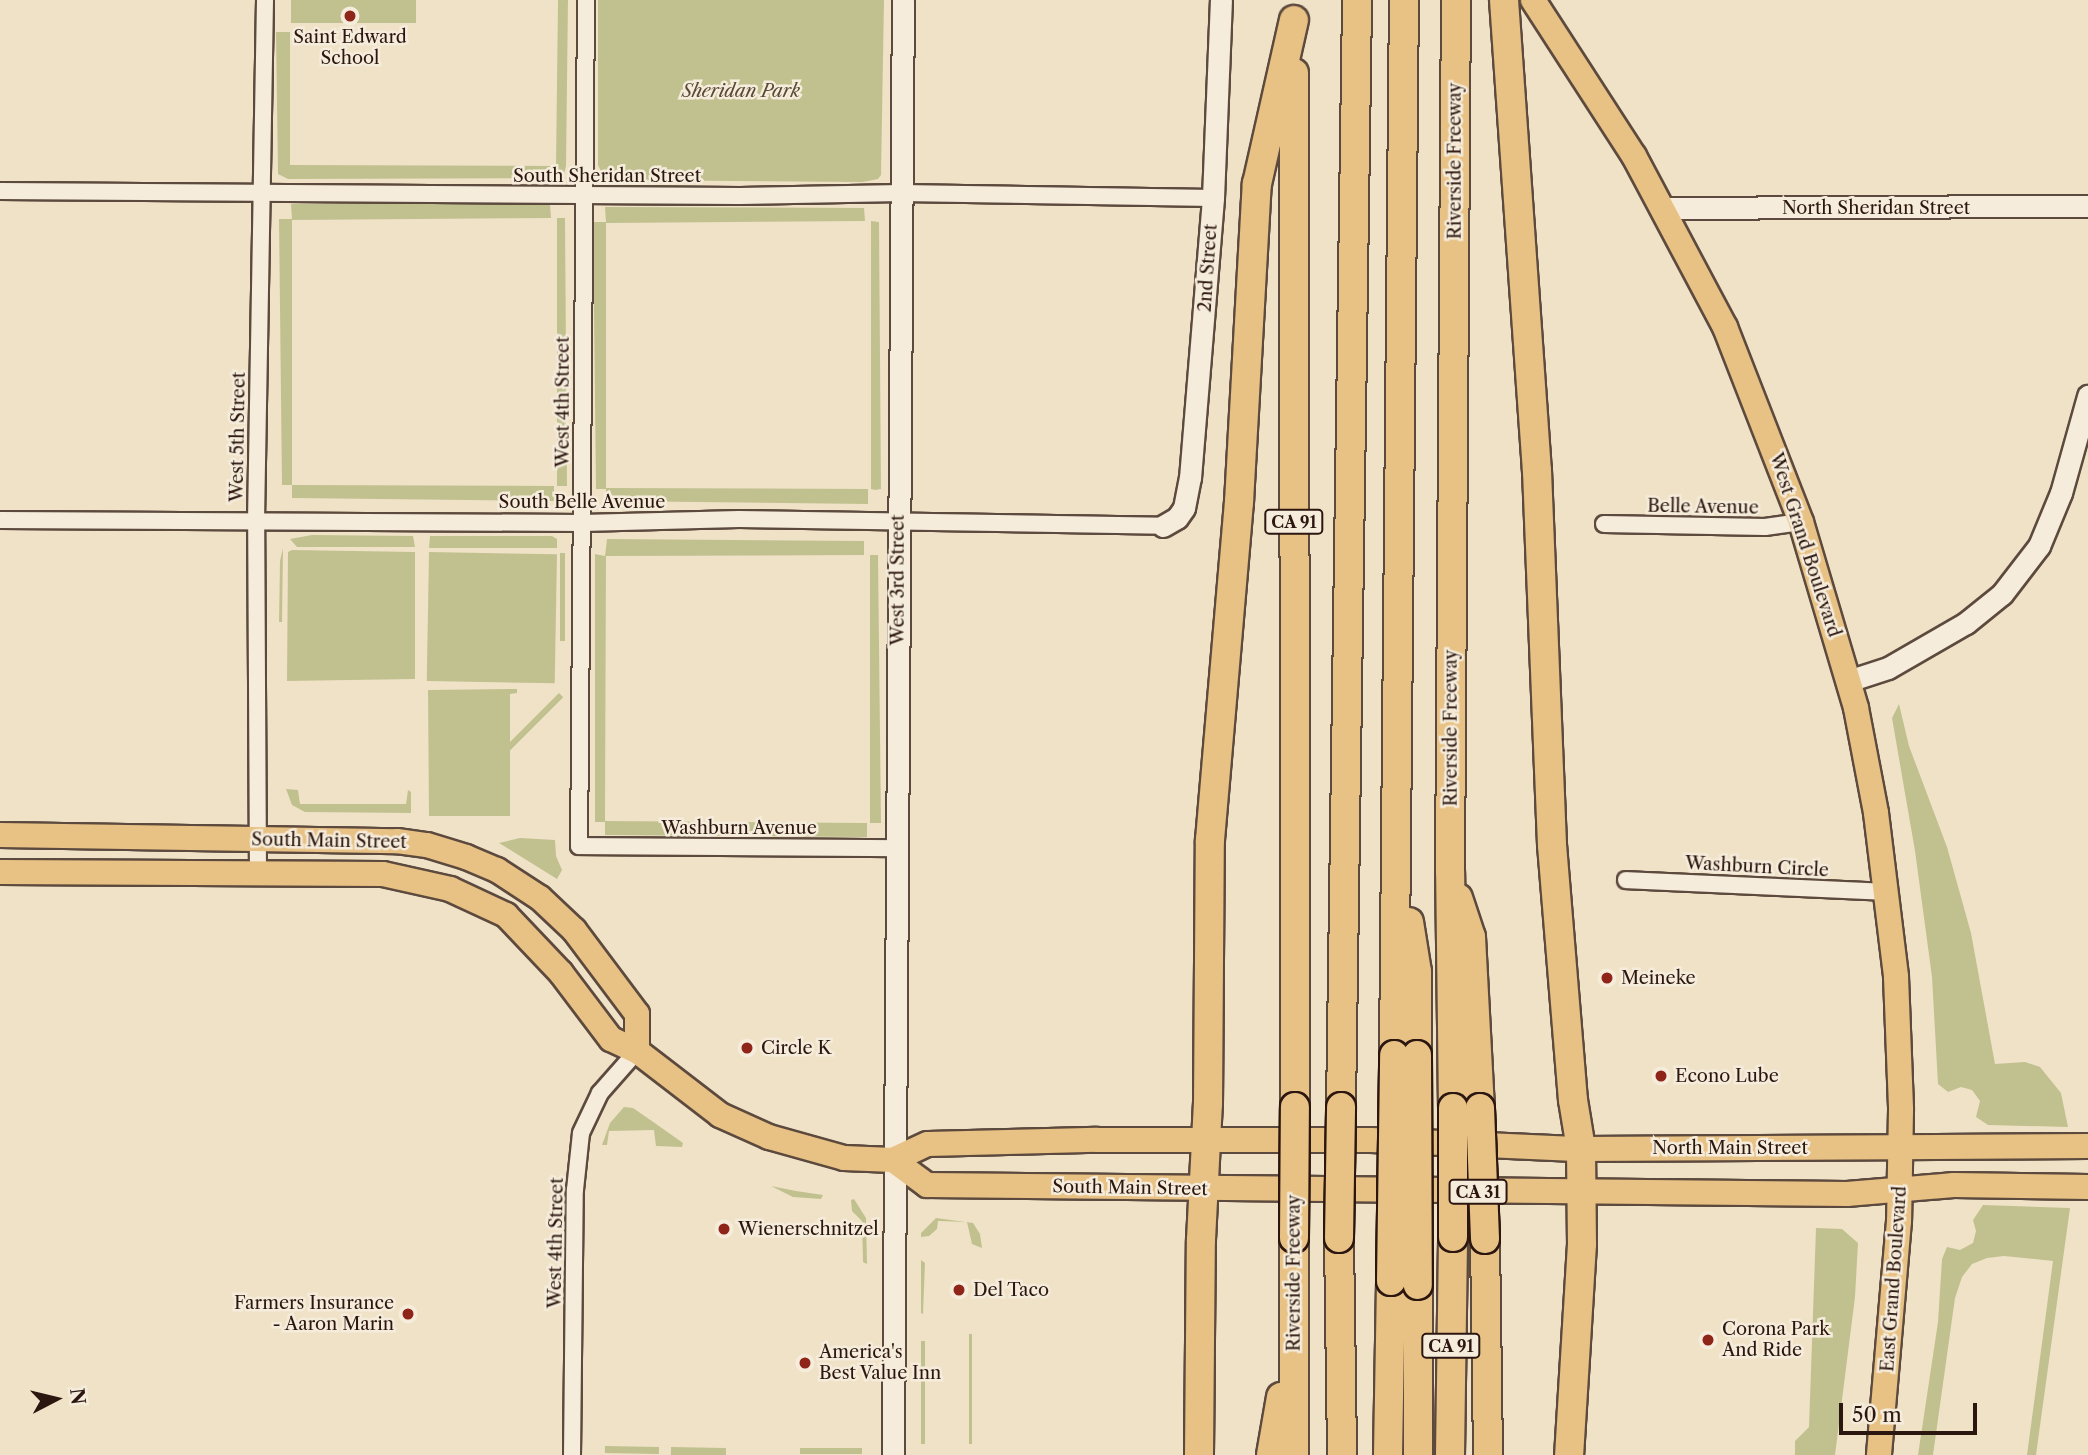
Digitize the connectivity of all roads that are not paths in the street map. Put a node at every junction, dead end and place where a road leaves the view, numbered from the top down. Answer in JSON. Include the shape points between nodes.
{"nodes":[{"id":1,"x":264,"y":0,"type":"edge"},
{"id":2,"x":586,"y":0,"type":"edge"},
{"id":3,"x":903,"y":0,"type":"edge"},
{"id":4,"x":1221,"y":0,"type":"edge"},
{"id":5,"x":1357,"y":0,"type":"edge"},
{"id":6,"x":1404,"y":0,"type":"edge"},
{"id":7,"x":1504,"y":0,"type":"edge"},
{"id":8,"x":1533,"y":0,"type":"edge"},
{"id":9,"x":1456,"y":9,"type":"edge"},
{"id":10,"x":1294,"y":10,"type":"edge"},
{"id":11,"x":0,"y":191,"type":"edge"},
{"id":12,"x":261,"y":193,"type":"junction"},
{"id":13,"x":901,"y":193,"type":"junction"},
{"id":14,"x":584,"y":195,"type":"junction"},
{"id":15,"x":1213,"y":198,"type":"junction"},
{"id":16,"x":2088,"y":206,"type":"edge"},
{"id":17,"x":1664,"y":208,"type":"junction"},
{"id":18,"x":2088,"y":396,"type":"edge"},
{"id":19,"x":0,"y":520,"type":"edge"},
{"id":20,"x":256,"y":521,"type":"junction"},
{"id":21,"x":898,"y":521,"type":"junction"},
{"id":22,"x":1801,"y":522,"type":"junction"},
{"id":23,"x":582,"y":523,"type":"junction"},
{"id":24,"x":1604,"y":524,"type":"dead end"},
{"id":25,"x":1163,"y":526,"type":"joint"},
{"id":26,"x":1848,"y":681,"type":"junction"},
{"id":27,"x":0,"y":835,"type":"edge"},
{"id":28,"x":259,"y":839,"type":"junction"},
{"id":29,"x":579,"y":846,"type":"joint"},
{"id":30,"x":898,"y":848,"type":"junction"},
{"id":31,"x":0,"y":872,"type":"edge"},
{"id":32,"x":258,"y":874,"type":"junction"},
{"id":33,"x":1626,"y":880,"type":"dead end"},
{"id":34,"x":1886,"y":892,"type":"junction"},
{"id":35,"x":637,"y":1051,"type":"junction"},
{"id":36,"x":1466,"y":1108,"type":"junction"},
{"id":37,"x":1206,"y":1139,"type":"junction"},
{"id":38,"x":1371,"y":1140,"type":"joint"},
{"id":39,"x":1902,"y":1145,"type":"junction"},
{"id":40,"x":2088,"y":1146,"type":"edge"},
{"id":41,"x":1581,"y":1149,"type":"junction"},
{"id":42,"x":893,"y":1160,"type":"junction"},
{"id":43,"x":2088,"y":1187,"type":"edge"},
{"id":44,"x":1901,"y":1189,"type":"junction"},
{"id":45,"x":1203,"y":1190,"type":"junction"},
{"id":46,"x":1581,"y":1192,"type":"junction"},
{"id":47,"x":1404,"y":1283,"type":"junction"},
{"id":48,"x":1294,"y":1325,"type":"junction"},
{"id":49,"x":1339,"y":1337,"type":"junction"},
{"id":50,"x":572,"y":1455,"type":"edge"},
{"id":51,"x":893,"y":1455,"type":"edge"},
{"id":52,"x":1199,"y":1455,"type":"edge"},
{"id":53,"x":1270,"y":1455,"type":"edge"},
{"id":54,"x":1294,"y":1455,"type":"edge"},
{"id":55,"x":1325,"y":1455,"type":"edge"},
{"id":56,"x":1342,"y":1455,"type":"edge"},
{"id":57,"x":1388,"y":1455,"type":"edge"},
{"id":58,"x":1418,"y":1455,"type":"edge"},
{"id":59,"x":1450,"y":1455,"type":"edge"},
{"id":60,"x":1488,"y":1455,"type":"edge"},
{"id":61,"x":1569,"y":1455,"type":"edge"},
{"id":62,"x":1879,"y":1455,"type":"edge"}],
"edges":[{"from":1,"to":12,"type":"street","name":"West 5th Street"},
{"from":2,"to":14,"type":"street","name":"West 4th Street"},
{"from":3,"to":13,"type":"street","name":"West 3rd Street"},
{"from":4,"to":15,"type":"street","name":"2nd Street"},
{"from":5,"to":49,"type":"highway","bridge":true},
{"from":6,"to":47,"type":"highway","bridge":true,"via":[[1397,839],[1406,1055]]},
{"from":7,"to":41,"type":"highway","via":[[1537,471],[1552,845]]},
{"from":8,"to":17,"type":"main road","name":"West Grand Boulevard"},
{"from":9,"to":36,"type":"highway","name":"Riverside Freeway","number":"CA 91","via":[[1450,872]]},
{"from":10,"to":37,"type":"highway","via":[[1257,184],[1239,502],[1210,841]]},
{"from":10,"to":48,"type":"highway","name":"Riverside Freeway","number":"CA 91","bridge":true},
{"from":11,"to":12,"type":"street","name":"South Sheridan Street"},
{"from":12,"to":14,"type":"street","name":"South Sheridan Street"},
{"from":12,"to":20,"type":"street","name":"West 5th Street"},
{"from":13,"to":14,"type":"street","name":"South Sheridan Street"},
{"from":13,"to":15,"type":"street","name":"South Sheridan Street"},
{"from":13,"to":21,"type":"street","name":"West 3rd Street"},
{"from":14,"to":23,"type":"street","name":"West 4th Street"},
{"from":15,"to":25,"type":"street","name":"2nd Street","via":[[1190,478],[1184,508]]},
{"from":16,"to":17,"type":"street","name":"North Sheridan Street"},
{"from":17,"to":22,"type":"main road","name":"West Grand Boulevard","via":[[1725,327]]},
{"from":18,"to":26,"type":"street","via":[[2061,493],[2039,546],[2002,594],[1966,623],[1888,668]]},
{"from":19,"to":20,"type":"street","name":"South Belle Avenue"},
{"from":20,"to":23,"type":"street","name":"South Belle Avenue"},
{"from":20,"to":28,"type":"street","name":"West 5th Street"},
{"from":21,"to":23,"type":"street","name":"South Belle Avenue"},
{"from":21,"to":25,"type":"street","name":"South Belle Avenue"},
{"from":21,"to":30,"type":"street","name":"West 3rd Street"},
{"from":22,"to":24,"type":"street","name":"Belle Avenue","via":[[1765,527]]},
{"from":22,"to":26,"type":"main road","name":"West Grand Boulevard"},
{"from":23,"to":29,"type":"street","name":"West 4th Street"},
{"from":26,"to":34,"type":"main road","name":"West Grand Boulevard","via":[[1876,813]]},
{"from":27,"to":28,"type":"main road","name":"South Main Street"},
{"from":28,"to":32,"type":"street","name":"West 5th Street"},
{"from":28,"to":35,"type":"main road","name":"South Main Street","via":[[407,842],[451,852],[497,870],[540,898],[574,930],[637,1014]]},
{"from":29,"to":30,"type":"street","name":"Washburn Avenue"},
{"from":30,"to":42,"type":"street","name":"West 3rd Street"},
{"from":31,"to":32,"type":"main road","name":"South Main Street"},
{"from":32,"to":35,"type":"main road","name":"South Main Street","via":[[383,874],[426,881],[468,896],[506,915],[561,973],[611,1039]]},
{"from":33,"to":34,"type":"street","name":"Washburn Circle"},
{"from":34,"to":39,"type":"main road","name":"West Grand Boulevard","via":[[1896,978]]},
{"from":35,"to":42,"type":"main road","name":"South Main Street","via":[[740,1126],[809,1151]]},
{"from":35,"to":50,"type":"street","name":"West 4th Street","via":[[600,1093],[581,1133],[575,1190]]},
{"from":36,"to":59,"type":"highway","name":"Riverside Freeway","number":"CA 91","bridge":true,"via":[[1453,1237]]},
{"from":36,"to":60,"type":"highway","bridge":true,"via":[[1485,1239]]},
{"from":37,"to":38,"type":"main road","name":"South Main Street"},
{"from":37,"to":42,"type":"main road","name":"South Main Street","via":[[928,1144]]},
{"from":37,"to":45,"type":"highway"},
{"from":38,"to":41,"type":"main road","name":"North Main Street"},
{"from":39,"to":40,"type":"main road","name":"North Main Street"},
{"from":39,"to":41,"type":"main road","name":"North Main Street"},
{"from":39,"to":44,"type":"main road","name":"East Grand Boulevard"},
{"from":41,"to":46,"type":"highway"},
{"from":42,"to":45,"type":"main road","name":"South Main Street","via":[[927,1185]]},
{"from":42,"to":51,"type":"street","name":"West 3rd Street"},
{"from":43,"to":44,"type":"main road"},
{"from":44,"to":46,"type":"main road","via":[[1847,1194]]},
{"from":44,"to":62,"type":"main road","name":"East Grand Boulevard"},
{"from":45,"to":46,"type":"main road","name":"South Main Street","number":"CA 31"},
{"from":45,"to":52,"type":"highway"},
{"from":46,"to":61,"type":"highway"},
{"from":47,"to":57,"type":"highway"},
{"from":47,"to":58,"type":"highway"},
{"from":48,"to":53,"type":"highway"},
{"from":48,"to":54,"type":"highway","name":"Riverside Freeway","number":"CA 91"},
{"from":49,"to":55,"type":"highway","via":[[1326,1362]]},
{"from":49,"to":56,"type":"highway"}]}
